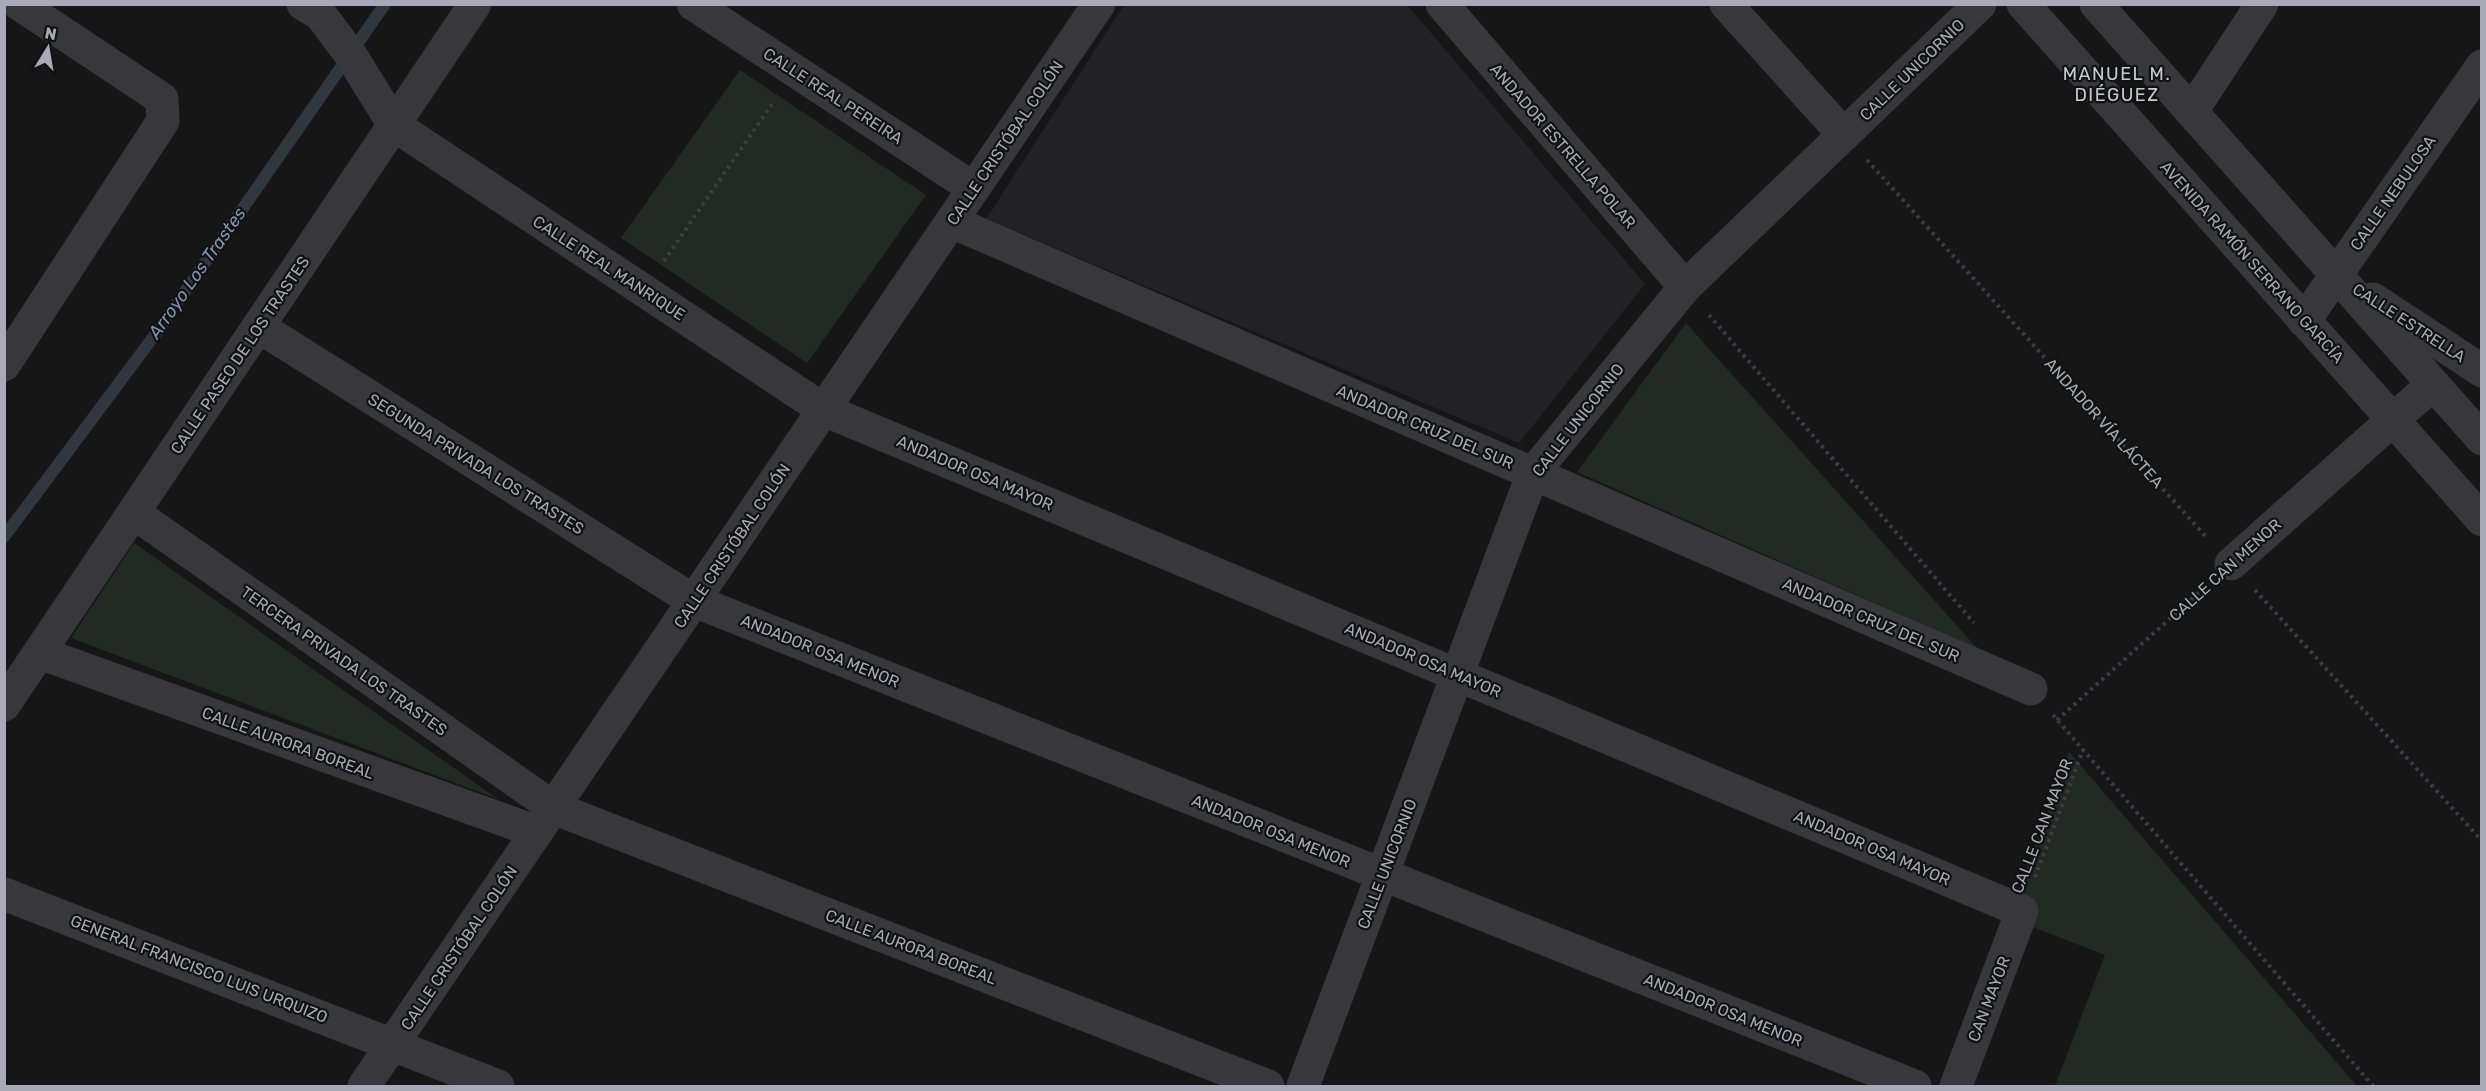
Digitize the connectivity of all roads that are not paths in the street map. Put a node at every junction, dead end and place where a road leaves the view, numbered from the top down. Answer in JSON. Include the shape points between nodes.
{"nodes":[{"id":1,"x":19,"y":4,"type":"edge"},
{"id":2,"x":475,"y":4,"type":"edge"},
{"id":3,"x":693,"y":4,"type":"edge"},
{"id":4,"x":1099,"y":4,"type":"edge"},
{"id":5,"x":1442,"y":4,"type":"edge"},
{"id":6,"x":1726,"y":4,"type":"edge"},
{"id":7,"x":1980,"y":4,"type":"edge"},
{"id":8,"x":2023,"y":4,"type":"edge"},
{"id":9,"x":2096,"y":4,"type":"edge"},
{"id":10,"x":2262,"y":4,"type":"edge"},
{"id":11,"x":316,"y":8,"type":"edge"},
{"id":12,"x":2481,"y":66,"type":"edge"},
{"id":13,"x":2470,"y":107,"type":"edge"},
{"id":14,"x":2192,"y":111,"type":"junction"},
{"id":15,"x":394,"y":126,"type":"junction"},
{"id":16,"x":1844,"y":135,"type":"junction"},
{"id":17,"x":973,"y":188,"type":"junction"},
{"id":18,"x":952,"y":222,"type":"junction"},
{"id":19,"x":2336,"y":276,"type":"junction"},
{"id":20,"x":1685,"y":287,"type":"junction"},
{"id":21,"x":2304,"y":321,"type":"junction"},
{"id":22,"x":259,"y":327,"type":"junction"},
{"id":23,"x":4,"y":365,"type":"edge"},
{"id":24,"x":2481,"y":371,"type":"edge"},
{"id":25,"x":2433,"y":384,"type":"junction"},
{"id":26,"x":824,"y":410,"type":"junction"},
{"id":27,"x":2393,"y":420,"type":"junction"},
{"id":28,"x":2481,"y":439,"type":"edge"},
{"id":29,"x":1533,"y":473,"type":"junction"},
{"id":30,"x":134,"y":513,"type":"junction"},
{"id":31,"x":2481,"y":520,"type":"edge"},
{"id":32,"x":2231,"y":564,"type":"road end"},
{"id":33,"x":694,"y":601,"type":"junction"},
{"id":34,"x":40,"y":653,"type":"junction"},
{"id":35,"x":1457,"y":674,"type":"junction"},
{"id":36,"x":2031,"y":689,"type":"dead end"},
{"id":37,"x":4,"y":705,"type":"edge"},
{"id":38,"x":545,"y":820,"type":"junction"},
{"id":39,"x":1383,"y":875,"type":"junction"},
{"id":40,"x":4,"y":894,"type":"edge"},
{"id":41,"x":2022,"y":911,"type":"joint"},
{"id":42,"x":393,"y":1045,"type":"junction"},
{"id":43,"x":364,"y":1086,"type":"edge"},
{"id":44,"x":498,"y":1086,"type":"edge"},
{"id":45,"x":1268,"y":1086,"type":"edge"},
{"id":46,"x":1303,"y":1086,"type":"edge"},
{"id":47,"x":1915,"y":1086,"type":"edge"},
{"id":48,"x":1956,"y":1086,"type":"edge"}],
"edges":[{"from":1,"to":23,"type":"street","via":[[162,99],[164,121]]},
{"from":2,"to":15,"type":"street","name":"CALLE PASEO DE LOS TRASTES"},
{"from":3,"to":17,"type":"street","name":"CALLE REAL PEREIRA"},
{"from":4,"to":17,"type":"street","name":"CALLE CRISTÓBAL COLÓN"},
{"from":5,"to":20,"type":"street","name":"ANDADOR ESTRELLA POLAR"},
{"from":6,"to":16,"type":"street"},
{"from":7,"to":16,"type":"street","name":"CALLE UNICORNIO"},
{"from":8,"to":21,"type":"street","name":"AVENIDA RAMÓN SERRANO GARCÍA"},
{"from":9,"to":14,"type":"street"},
{"from":10,"to":14,"type":"street"},
{"from":11,"to":15,"type":"street"},
{"from":12,"to":13,"type":"street","name":"CALLE NEBULOSA"},
{"from":13,"to":19,"type":"street","name":"CALLE NEBULOSA"},
{"from":14,"to":19,"type":"street"},
{"from":15,"to":22,"type":"street","name":"CALLE PASEO DE LOS TRASTES"},
{"from":15,"to":26,"type":"street","name":"CALLE REAL MANRIQUE"},
{"from":16,"to":20,"type":"street","name":"CALLE UNICORNIO"},
{"from":17,"to":18,"type":"street","name":"CALLE CRISTÓBAL COLÓN"},
{"from":18,"to":26,"type":"street","name":"CALLE CRISTÓBAL COLÓN"},
{"from":18,"to":29,"type":"street","name":"ANDADOR CRUZ DEL SUR"},
{"from":19,"to":21,"type":"street","name":"CALLE NEBULOSA"},
{"from":19,"to":24,"type":"street","name":"CALLE ESTRELLA"},
{"from":19,"to":25,"type":"street"},
{"from":20,"to":29,"type":"street","name":"CALLE UNICORNIO"},
{"from":21,"to":27,"type":"street","name":"AVENIDA RAMÓN SERRANO GARCÍA"},
{"from":22,"to":30,"type":"street","name":"CALLE PASEO DE LOS TRASTES"},
{"from":22,"to":33,"type":"street","name":"SEGUNDA PRIVADA LOS TRASTES"},
{"from":25,"to":27,"type":"street","name":"CALLE CAN MENOR"},
{"from":25,"to":28,"type":"street"},
{"from":26,"to":33,"type":"street","name":"CALLE CRISTÓBAL COLÓN"},
{"from":26,"to":35,"type":"street","name":"ANDADOR OSA MAYOR"},
{"from":27,"to":31,"type":"street","name":"AVENIDA RAMÓN SERRANO GARCÍA"},
{"from":27,"to":32,"type":"street","name":"CALLE CAN MENOR"},
{"from":29,"to":35,"type":"street","name":"CALLE UNICORNIO"},
{"from":29,"to":36,"type":"street","name":"ANDADOR CRUZ DEL SUR"},
{"from":30,"to":34,"type":"street","name":"CALLE PASEO DE LOS TRASTES"},
{"from":30,"to":38,"type":"street","name":"TERCERA PRIVADA LOS TRASTES"},
{"from":33,"to":38,"type":"street","name":"CALLE CRISTÓBAL COLÓN"},
{"from":33,"to":39,"type":"street","name":"ANDADOR OSA MENOR"},
{"from":34,"to":37,"type":"street","name":"CALLE PASEO DE LOS TRASTES"},
{"from":34,"to":38,"type":"street","name":"CALLE AURORA BOREAL"},
{"from":35,"to":39,"type":"street","name":"CALLE UNICORNIO"},
{"from":35,"to":41,"type":"street","name":"ANDADOR OSA MAYOR"},
{"from":38,"to":42,"type":"street","name":"CALLE CRISTÓBAL COLÓN"},
{"from":38,"to":45,"type":"street","name":"CALLE AURORA BOREAL"},
{"from":39,"to":46,"type":"street","name":"CALLE UNICORNIO"},
{"from":39,"to":47,"type":"street","name":"ANDADOR OSA MENOR"},
{"from":40,"to":42,"type":"street","name":"GENERAL FRANCISCO LUIS URQUIZO"},
{"from":41,"to":48,"type":"street","name":"CAN MAYOR"},
{"from":42,"to":43,"type":"street","name":"CALLE CRISTÓBAL COLÓN"},
{"from":42,"to":44,"type":"street","name":"GENERAL FRANCISCO LUIS URQUIZO"}]}
